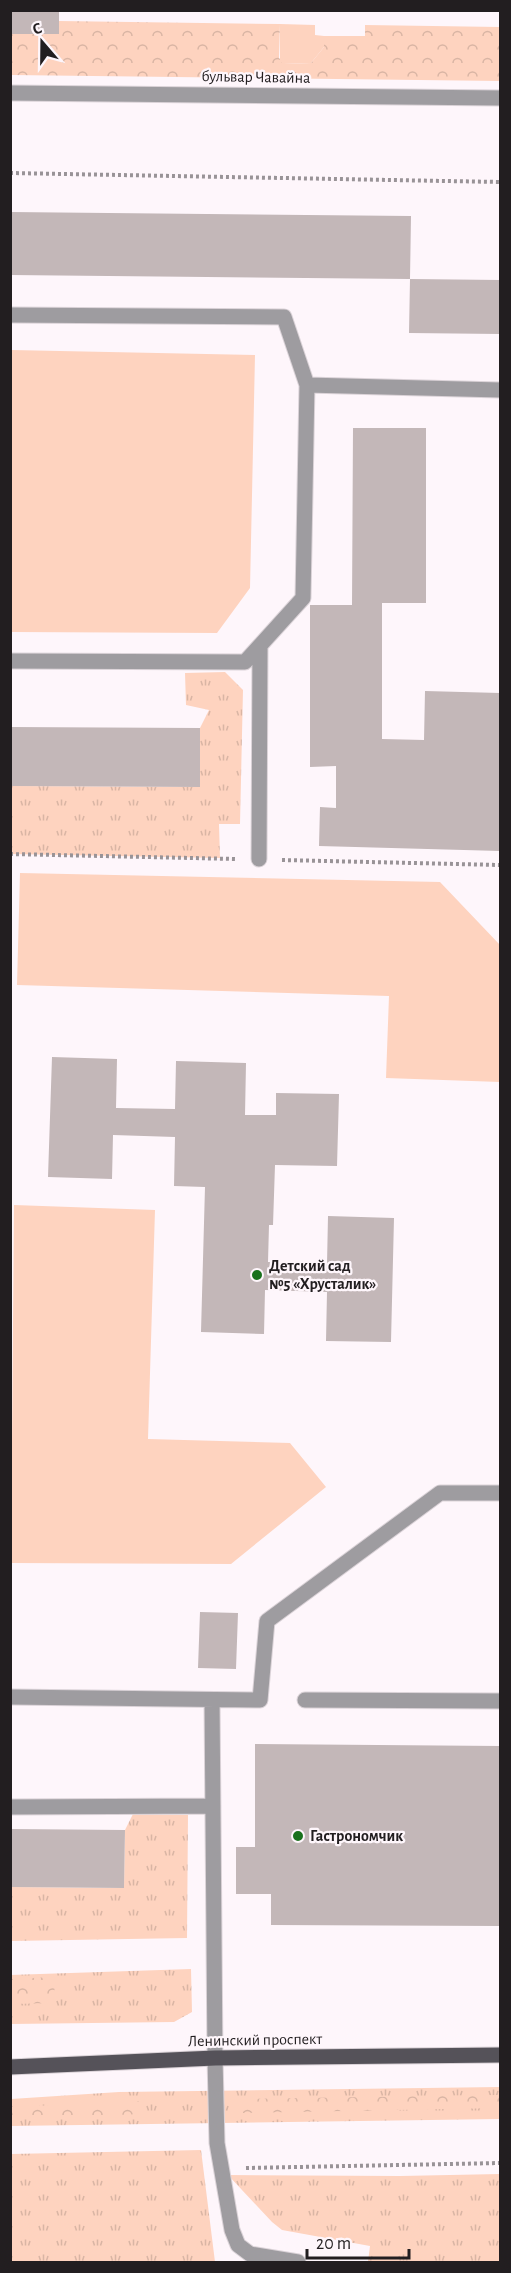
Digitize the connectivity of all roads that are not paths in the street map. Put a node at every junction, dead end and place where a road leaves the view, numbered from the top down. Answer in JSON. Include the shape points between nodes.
{"nodes":[{"id":1,"x":10,"y":93,"type":"edge"},
{"id":2,"x":501,"y":98,"type":"edge"},
{"id":3,"x":10,"y":315,"type":"edge"},
{"id":4,"x":308,"y":385,"type":"junction"},
{"id":5,"x":501,"y":390,"type":"edge"},
{"id":6,"x":260,"y":646,"type":"junction"},
{"id":7,"x":10,"y":661,"type":"edge"},
{"id":8,"x":259,"y":859,"type":"dead end"},
{"id":9,"x":501,"y":1493,"type":"edge"},
{"id":10,"x":10,"y":1697,"type":"edge"},
{"id":11,"x":212,"y":1700,"type":"junction"},
{"id":12,"x":305,"y":1700,"type":"dead end"},
{"id":13,"x":501,"y":1701,"type":"edge"},
{"id":14,"x":213,"y":1806,"type":"junction"},
{"id":15,"x":10,"y":1807,"type":"edge"},
{"id":16,"x":501,"y":2055,"type":"edge"},
{"id":17,"x":214,"y":2058,"type":"junction"},
{"id":18,"x":10,"y":2067,"type":"edge"},
{"id":19,"x":298,"y":2262,"type":"edge"}],
"edges":[{"from":1,"to":2,"type":"street","name":"бульвар Чавайна"},
{"from":3,"to":4,"type":"street","via":[[284,317]]},
{"from":4,"to":5,"type":"street"},
{"from":4,"to":6,"type":"street","via":[[303,598]]},
{"from":6,"to":7,"type":"street","via":[[245,662]]},
{"from":6,"to":8,"type":"street"},
{"from":9,"to":11,"type":"street","via":[[440,1493],[267,1621],[260,1700]]},
{"from":10,"to":11,"type":"street"},
{"from":11,"to":14,"type":"street"},
{"from":12,"to":13,"type":"street"},
{"from":14,"to":15,"type":"street"},
{"from":14,"to":17,"type":"street"},
{"from":16,"to":17,"type":"main road","name":"Ленинский проспект"},
{"from":17,"to":18,"type":"main road","name":"Ленинский проспект"},
{"from":17,"to":19,"type":"street","via":[[217,2143],[238,2245],[250,2254]]}]}
